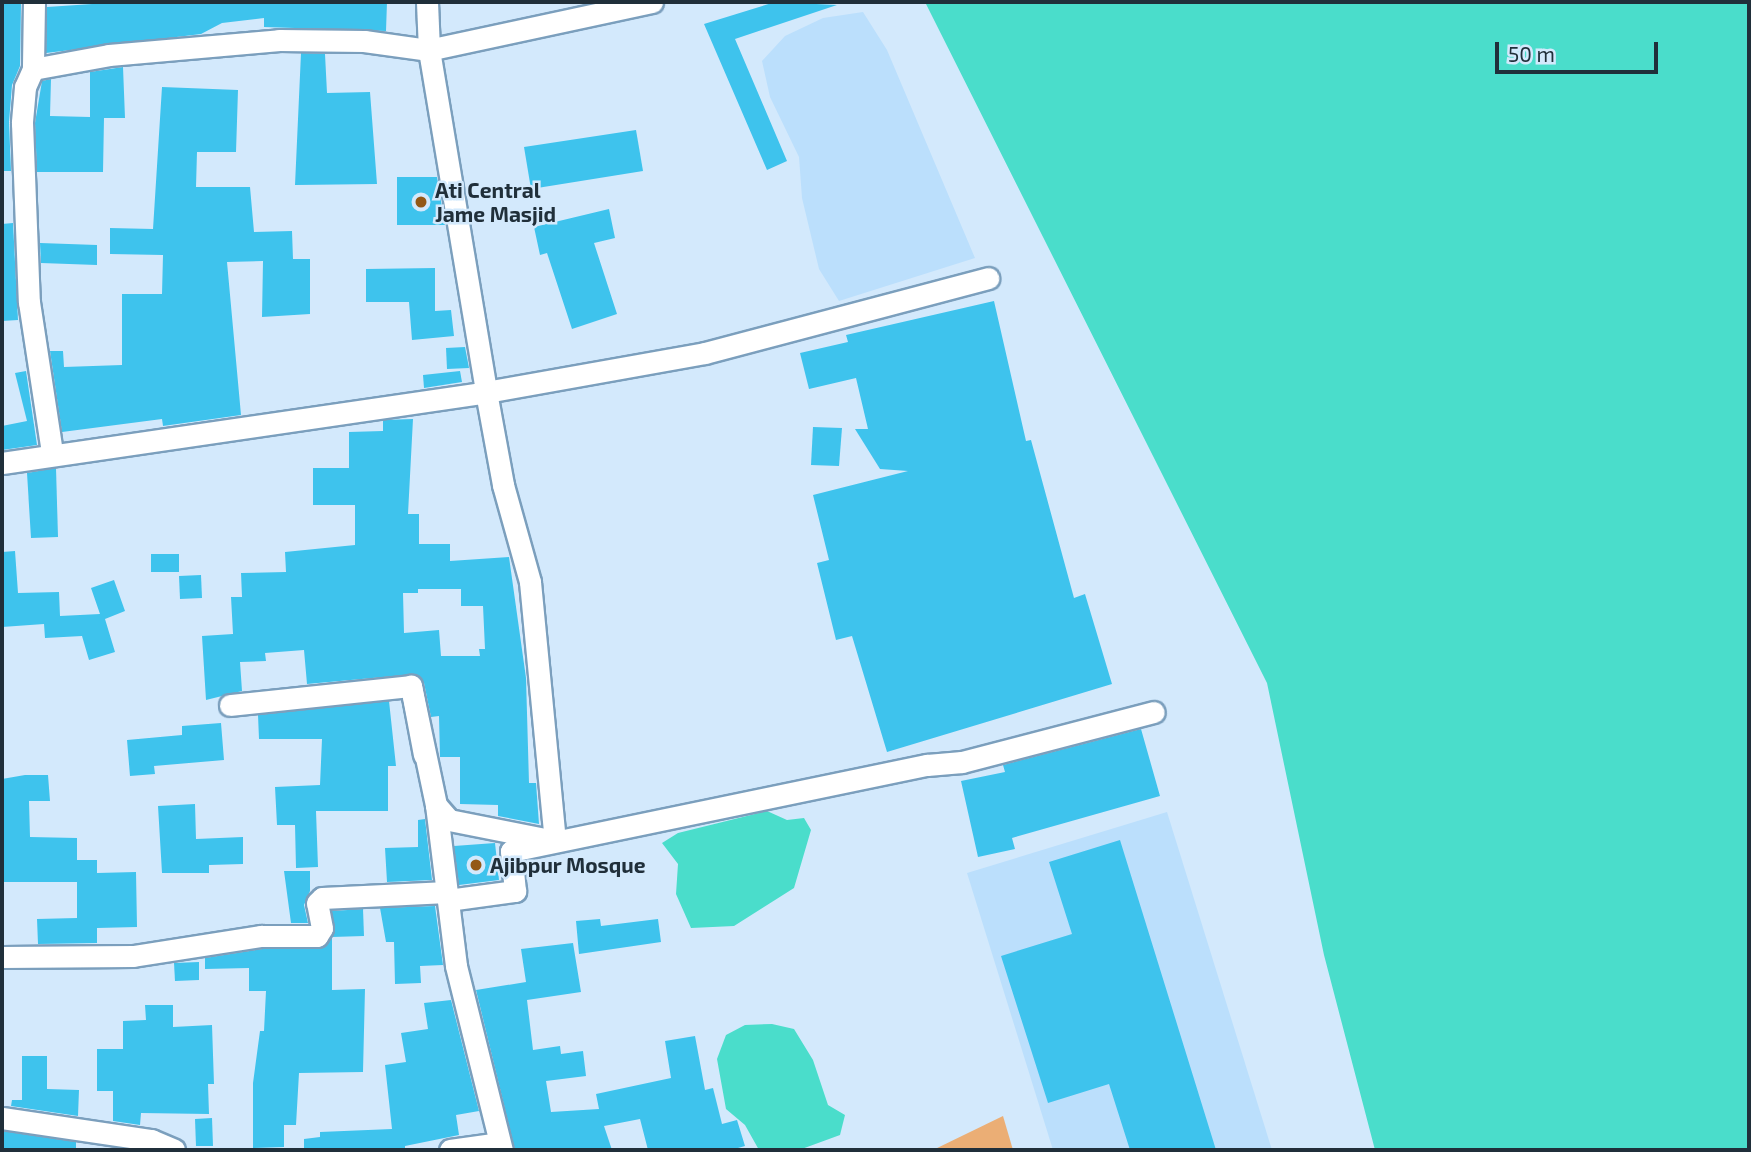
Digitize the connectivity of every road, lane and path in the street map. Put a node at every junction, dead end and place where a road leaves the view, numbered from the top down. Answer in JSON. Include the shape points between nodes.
{"nodes":[{"id":1,"x":34,"y":2,"type":"edge"},
{"id":2,"x":427,"y":2,"type":"edge"},
{"id":3,"x":652,"y":2,"type":"edge"},
{"id":4,"x":429,"y":50,"type":"junction"},
{"id":5,"x":33,"y":69,"type":"junction"},
{"id":6,"x":988,"y":278,"type":"dead end"},
{"id":7,"x":486,"y":392,"type":"junction"},
{"id":8,"x":52,"y":453,"type":"junction"},
{"id":9,"x":2,"y":463,"type":"edge"},
{"id":10,"x":230,"y":705,"type":"dead end"},
{"id":11,"x":1154,"y":712,"type":"dead end"},
{"id":12,"x":436,"y":805,"type":"junction"},
{"id":13,"x":555,"y":841,"type":"junction"},
{"id":14,"x":447,"y":896,"type":"junction"},
{"id":15,"x":2,"y":957,"type":"edge"},
{"id":16,"x":2,"y":1118,"type":"edge"},
{"id":17,"x":500,"y":1146,"type":"edge"},
{"id":18,"x":174,"y":1150,"type":"edge"},
{"id":19,"x":450,"y":1150,"type":"edge"}],
"edges":[{"from":1,"to":5,"type":"street"},
{"from":2,"to":4,"type":"street"},
{"from":3,"to":4,"type":"street"},
{"from":4,"to":5,"type":"street","via":[[364,41],[279,40],[109,55]]},
{"from":4,"to":7,"type":"street"},
{"from":5,"to":8,"type":"street","via":[[25,87],[22,122],[29,302]]},
{"from":6,"to":7,"type":"street","via":[[705,353]]},
{"from":7,"to":8,"type":"street"},
{"from":7,"to":13,"type":"street","via":[[503,485],[530,582]]},
{"from":8,"to":9,"type":"street"},
{"from":10,"to":12,"type":"street","via":[[411,686]]},
{"from":11,"to":13,"type":"street","via":[[962,762],[927,765]]},
{"from":12,"to":13,"type":"street","via":[[449,820]]},
{"from":12,"to":14,"type":"street"},
{"from":13,"to":14,"type":"street","via":[[511,852],[515,891]]},
{"from":14,"to":15,"type":"street","via":[[321,898],[317,903],[322,928],[317,936],[261,936],[133,956]]},
{"from":14,"to":17,"type":"street","via":[[456,966]]},
{"from":16,"to":18,"type":"street","via":[[151,1140]]},
{"from":17,"to":19,"type":"street"}]}
